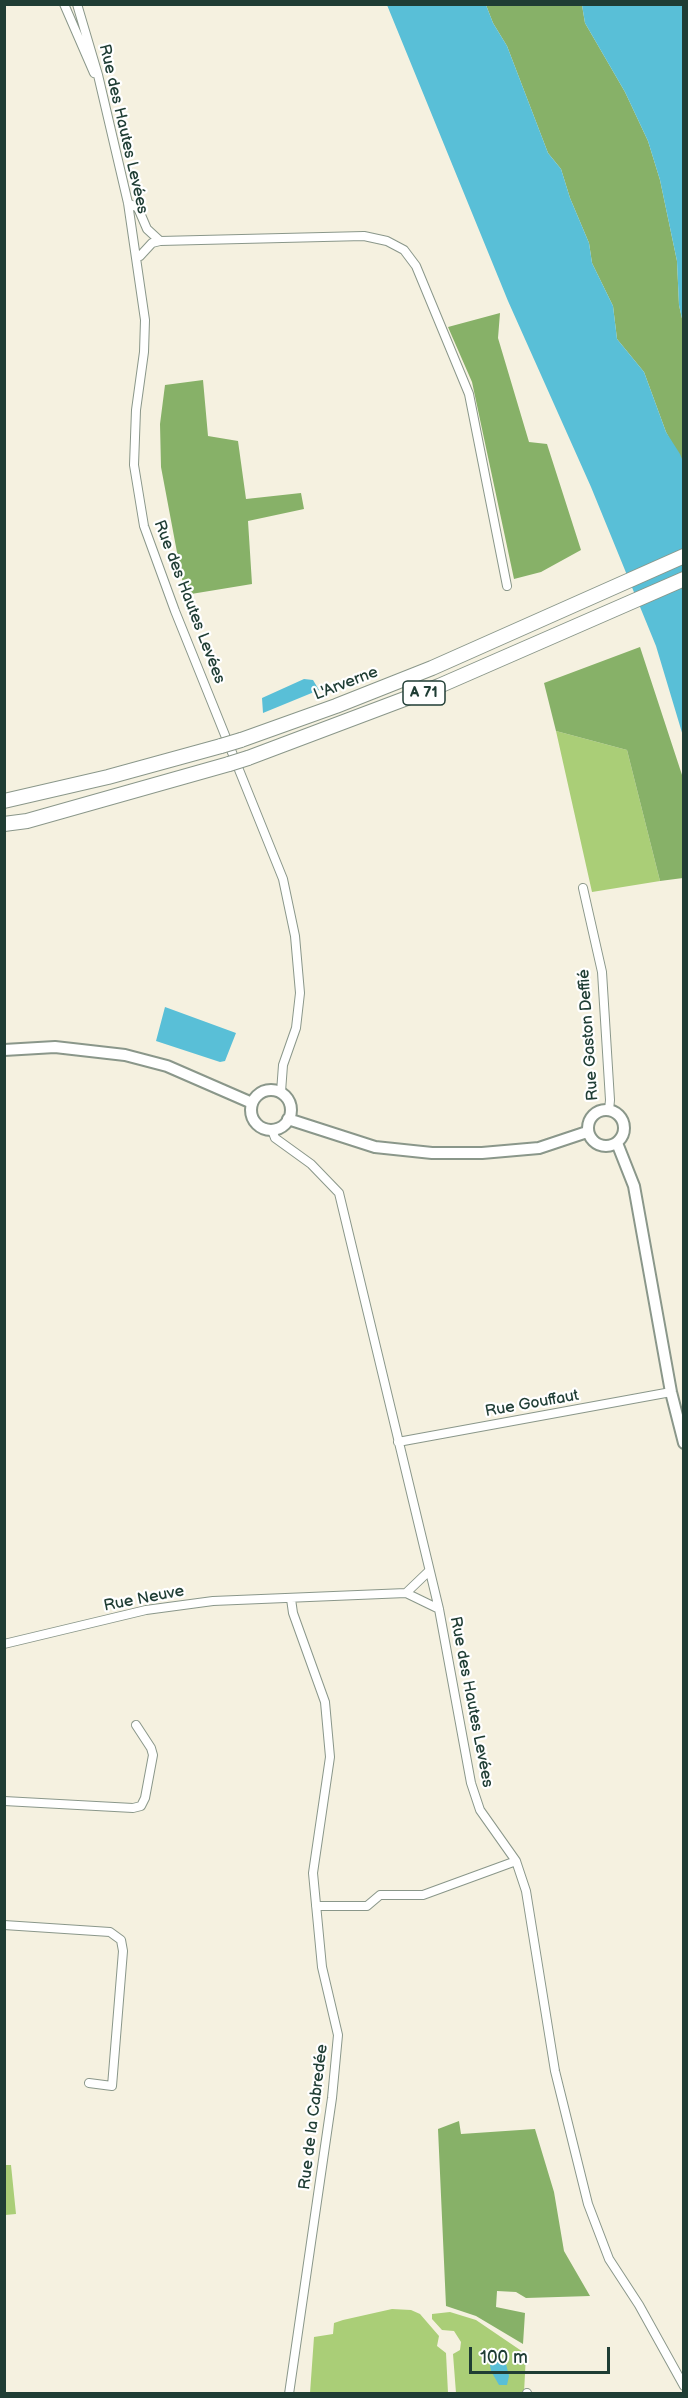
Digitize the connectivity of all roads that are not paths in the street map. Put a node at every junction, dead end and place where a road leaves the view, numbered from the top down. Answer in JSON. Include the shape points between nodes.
{"nodes":[{"id":1,"x":64,"y":4,"type":"edge"},
{"id":2,"x":77,"y":4,"type":"edge"},
{"id":3,"x":98,"y":75,"type":"junction"},
{"id":4,"x":128,"y":202,"type":"junction"},
{"id":5,"x":160,"y":241,"type":"junction"},
{"id":6,"x":136,"y":257,"type":"junction"},
{"id":7,"x":684,"y":556,"type":"edge"},
{"id":8,"x":684,"y":579,"type":"edge"},
{"id":9,"x":507,"y":586,"type":"dead end"},
{"id":10,"x":4,"y":801,"type":"edge"},
{"id":11,"x":4,"y":824,"type":"edge"},
{"id":12,"x":583,"y":888,"type":"dead end"},
{"id":13,"x":4,"y":1050,"type":"edge"},
{"id":14,"x":281,"y":1092,"type":"junction"},
{"id":15,"x":252,"y":1102,"type":"junction"},
{"id":16,"x":609,"y":1110,"type":"junction"},
{"id":17,"x":288,"y":1119,"type":"junction"},
{"id":18,"x":272,"y":1130,"type":"junction"},
{"id":19,"x":587,"y":1131,"type":"junction"},
{"id":20,"x":617,"y":1143,"type":"junction"},
{"id":21,"x":671,"y":1392,"type":"junction"},
{"id":22,"x":398,"y":1442,"type":"junction"},
{"id":23,"x":684,"y":1443,"type":"edge"},
{"id":24,"x":429,"y":1571,"type":"junction"},
{"id":25,"x":406,"y":1593,"type":"junction"},
{"id":26,"x":291,"y":1599,"type":"junction"},
{"id":27,"x":439,"y":1609,"type":"junction"},
{"id":28,"x":4,"y":1644,"type":"edge"},
{"id":29,"x":136,"y":1725,"type":"dead end"},
{"id":30,"x":4,"y":1801,"type":"edge"},
{"id":31,"x":516,"y":1862,"type":"junction"},
{"id":32,"x":316,"y":1906,"type":"junction"},
{"id":33,"x":4,"y":1925,"type":"edge"},
{"id":34,"x":89,"y":2084,"type":"dead end"},
{"id":35,"x":684,"y":2386,"type":"edge"},
{"id":36,"x":289,"y":2394,"type":"edge"}],
"edges":[{"from":1,"to":3,"type":"street","via":[[91,68]]},
{"from":2,"to":3,"type":"street","name":"Rue des Hautes Levées"},
{"from":3,"to":4,"type":"street","name":"Rue des Hautes Levées"},
{"from":4,"to":5,"type":"street","via":[[138,208],[147,229]]},
{"from":4,"to":6,"type":"street","name":"Rue des Hautes Levées"},
{"from":5,"to":6,"type":"street"},
{"from":5,"to":9,"type":"street","via":[[364,236],[404,250],[416,266],[469,394]]},
{"from":6,"to":14,"type":"street","name":"Rue des Hautes Levées","via":[[145,336],[135,410],[134,465],[144,526],[283,879],[296,936],[300,993],[296,1028],[283,1065]]},
{"from":7,"to":10,"type":"highway","name":"L'Arverne","number":"A 71","bridge":true,"via":[[411,677],[241,740]]},
{"from":8,"to":11,"type":"highway","number":"A 71","bridge":true,"via":[[407,699],[248,758]]},
{"from":12,"to":16,"type":"street","name":"Rue Gaston Deffié","via":[[602,972]]},
{"from":13,"to":15,"type":"main road","via":[[55,1047],[125,1054],[167,1066]]},
{"from":14,"to":15,"type":"main road","via":[[264,1090]]},
{"from":14,"to":17,"type":"main road","via":[[291,1107]]},
{"from":15,"to":18,"type":"main road","via":[[254,1121]]},
{"from":16,"to":19,"type":"main road","via":[[592,1115]]},
{"from":16,"to":20,"type":"main road","via":[[618,1114],[623,1123],[623,1134]]},
{"from":17,"to":18,"type":"main road"},
{"from":17,"to":19,"type":"main road","via":[[375,1147],[432,1153],[539,1148]]},
{"from":18,"to":22,"type":"street","name":"Rue des Hautes Levées","via":[[275,1138],[311,1164],[339,1193]]},
{"from":19,"to":20,"type":"main road","via":[[600,1146]]},
{"from":20,"to":21,"type":"main road","via":[[634,1186]]},
{"from":21,"to":22,"type":"street","name":"Rue Gouffaut"},
{"from":21,"to":23,"type":"main road"},
{"from":22,"to":24,"type":"street","name":"Rue des Hautes Levées"},
{"from":24,"to":25,"type":"street"},
{"from":24,"to":27,"type":"street","name":"Rue des Hautes Levées"},
{"from":25,"to":26,"type":"street","name":"Rue Neuve"},
{"from":25,"to":27,"type":"street"},
{"from":26,"to":28,"type":"street","name":"Rue Neuve","via":[[213,1601],[146,1610]]},
{"from":26,"to":32,"type":"street","name":"Rue de la Cabredée","via":[[325,1702],[330,1757],[314,1872]]},
{"from":27,"to":31,"type":"street","name":"Rue des Hautes Levées","via":[[471,1783],[480,1810]]},
{"from":29,"to":30,"type":"street","via":[[153,1755],[141,1806]]},
{"from":31,"to":32,"type":"street","via":[[423,1895],[380,1895],[367,1906]]},
{"from":31,"to":35,"type":"street","name":"Rue des Hautes Levées","via":[[526,1891],[555,2071],[588,2204],[609,2259]]},
{"from":32,"to":36,"type":"street","name":"Rue de la Cabredée","via":[[322,1966],[338,2035]]},
{"from":33,"to":34,"type":"street","via":[[110,1932],[122,1940],[112,2086]]}]}
